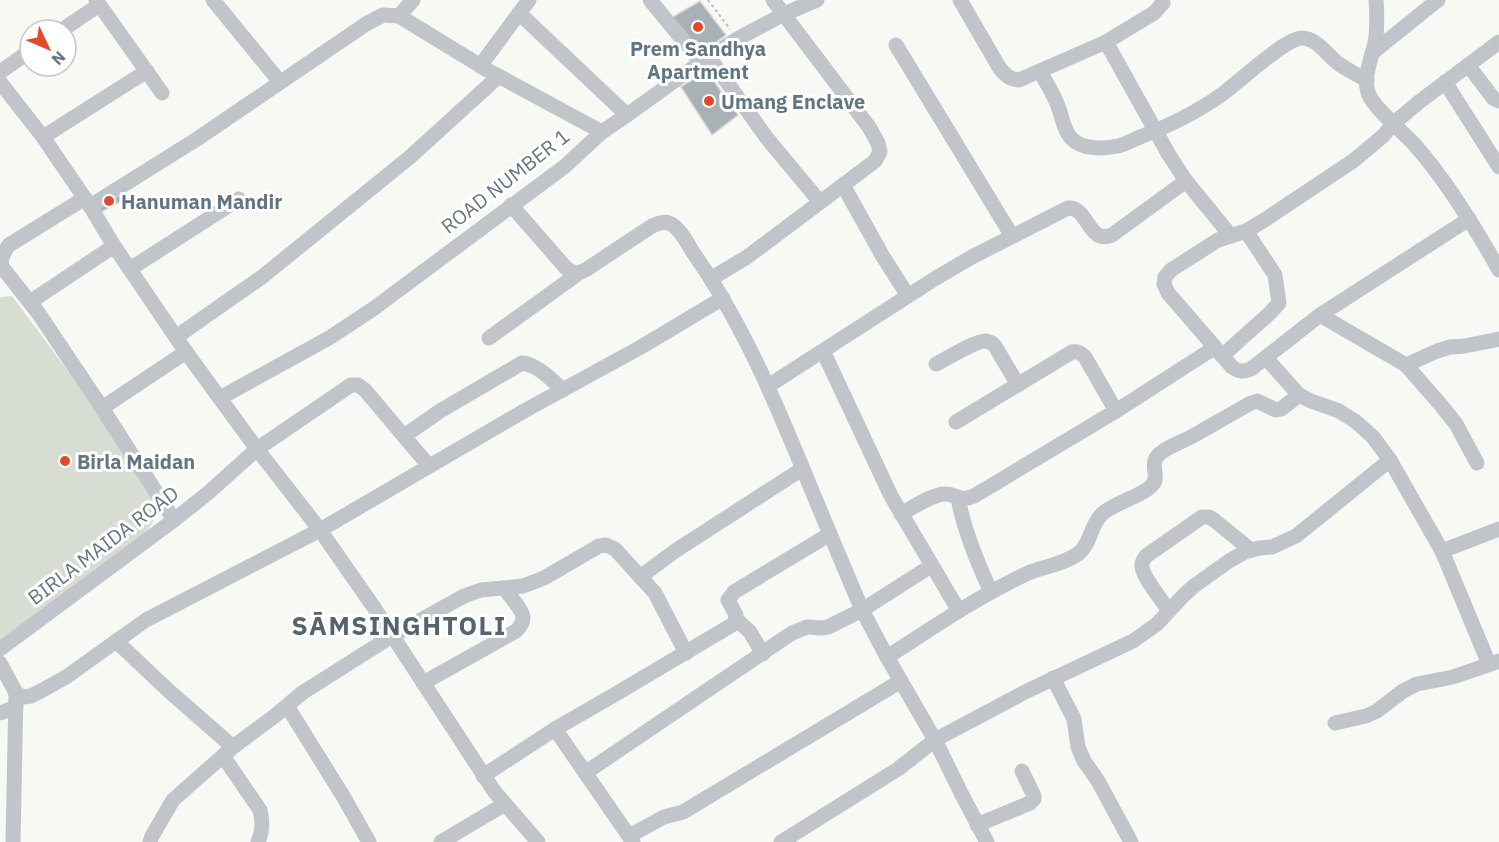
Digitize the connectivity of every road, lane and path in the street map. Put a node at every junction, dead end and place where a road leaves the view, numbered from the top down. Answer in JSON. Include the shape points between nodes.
{"nodes":[{"id":1,"x":213,"y":0,"type":"edge"},
{"id":2,"x":413,"y":0,"type":"edge"},
{"id":3,"x":528,"y":0,"type":"edge"},
{"id":4,"x":650,"y":0,"type":"edge"},
{"id":5,"x":708,"y":0,"type":"edge"},
{"id":6,"x":773,"y":0,"type":"edge"},
{"id":7,"x":817,"y":0,"type":"edge"},
{"id":8,"x":960,"y":0,"type":"edge"},
{"id":9,"x":1376,"y":0,"type":"edge"},
{"id":10,"x":1437,"y":0,"type":"edge"},
{"id":11,"x":1164,"y":1,"type":"edge"},
{"id":12,"x":98,"y":2,"type":"edge"},
{"id":13,"x":519,"y":13,"type":"junction"},
{"id":14,"x":784,"y":14,"type":"junction"},
{"id":15,"x":399,"y":16,"type":"junction"},
{"id":16,"x":77,"y":18,"type":"edge"},
{"id":17,"x":737,"y":39,"type":"junction"},
{"id":18,"x":1106,"y":42,"type":"junction"},
{"id":19,"x":1499,"y":42,"type":"edge"},
{"id":20,"x":896,"y":45,"type":"dead end"},
{"id":21,"x":1372,"y":53,"type":"junction"},
{"id":22,"x":18,"y":59,"type":"edge"},
{"id":23,"x":705,"y":59,"type":"junction"},
{"id":24,"x":1468,"y":65,"type":"junction"},
{"id":25,"x":480,"y":66,"type":"junction"},
{"id":26,"x":147,"y":71,"type":"junction"},
{"id":27,"x":0,"y":72,"type":"edge"},
{"id":28,"x":1040,"y":72,"type":"junction"},
{"id":29,"x":499,"y":76,"type":"junction"},
{"id":30,"x":1366,"y":80,"type":"junction"},
{"id":31,"x":0,"y":82,"type":"edge"},
{"id":32,"x":280,"y":82,"type":"junction"},
{"id":33,"x":1445,"y":82,"type":"junction"},
{"id":34,"x":162,"y":93,"type":"dead end"},
{"id":35,"x":1499,"y":101,"type":"edge"},
{"id":36,"x":627,"y":115,"type":"junction"},
{"id":37,"x":1394,"y":123,"type":"junction"},
{"id":38,"x":1156,"y":130,"type":"junction"},
{"id":39,"x":602,"y":132,"type":"junction"},
{"id":40,"x":43,"y":137,"type":"junction"},
{"id":41,"x":1497,"y":161,"type":"edge"},
{"id":42,"x":1186,"y":181,"type":"junction"},
{"id":43,"x":843,"y":185,"type":"junction"},
{"id":44,"x":239,"y":199,"type":"dead end"},
{"id":45,"x":87,"y":202,"type":"junction"},
{"id":46,"x":819,"y":202,"type":"junction"},
{"id":47,"x":511,"y":205,"type":"junction"},
{"id":48,"x":1469,"y":219,"type":"junction"},
{"id":49,"x":1246,"y":231,"type":"junction"},
{"id":50,"x":1012,"y":236,"type":"junction"},
{"id":51,"x":1231,"y":236,"type":"junction"},
{"id":52,"x":114,"y":246,"type":"junction"},
{"id":53,"x":130,"y":269,"type":"junction"},
{"id":54,"x":1499,"y":270,"type":"edge"},
{"id":55,"x":579,"y":273,"type":"junction"},
{"id":56,"x":712,"y":278,"type":"junction"},
{"id":57,"x":908,"y":296,"type":"junction"},
{"id":58,"x":723,"y":298,"type":"junction"},
{"id":59,"x":30,"y":303,"type":"junction"},
{"id":60,"x":1320,"y":315,"type":"junction"},
{"id":61,"x":176,"y":337,"type":"junction"},
{"id":62,"x":489,"y":338,"type":"dead end"},
{"id":63,"x":1499,"y":339,"type":"edge"},
{"id":64,"x":823,"y":351,"type":"junction"},
{"id":65,"x":186,"y":352,"type":"junction"},
{"id":66,"x":1218,"y":352,"type":"junction"},
{"id":67,"x":1266,"y":358,"type":"junction"},
{"id":68,"x":936,"y":364,"type":"dead end"},
{"id":69,"x":1406,"y":365,"type":"junction"},
{"id":70,"x":1018,"y":385,"type":"junction"},
{"id":71,"x":768,"y":386,"type":"junction"},
{"id":72,"x":563,"y":390,"type":"junction"},
{"id":73,"x":1299,"y":395,"type":"junction"},
{"id":74,"x":220,"y":398,"type":"junction"},
{"id":75,"x":102,"y":408,"type":"junction"},
{"id":76,"x":1116,"y":411,"type":"junction"},
{"id":77,"x":956,"y":422,"type":"dead end"},
{"id":78,"x":404,"y":436,"type":"junction"},
{"id":79,"x":257,"y":449,"type":"junction"},
{"id":80,"x":1390,"y":460,"type":"junction"},
{"id":81,"x":1477,"y":463,"type":"dead end"},
{"id":82,"x":429,"y":466,"type":"junction"},
{"id":83,"x":802,"y":469,"type":"junction"},
{"id":84,"x":958,"y":498,"type":"junction"},
{"id":85,"x":901,"y":514,"type":"junction"},
{"id":86,"x":174,"y":520,"type":"junction"},
{"id":87,"x":1499,"y":529,"type":"edge"},
{"id":88,"x":320,"y":530,"type":"junction"},
{"id":89,"x":830,"y":534,"type":"junction"},
{"id":90,"x":1251,"y":550,"type":"junction"},
{"id":91,"x":1442,"y":551,"type":"junction"},
{"id":92,"x":931,"y":566,"type":"junction"},
{"id":93,"x":640,"y":578,"type":"junction"},
{"id":94,"x":504,"y":588,"type":"junction"},
{"id":95,"x":992,"y":592,"type":"junction"},
{"id":96,"x":862,"y":610,"type":"junction"},
{"id":97,"x":958,"y":611,"type":"junction"},
{"id":98,"x":1169,"y":611,"type":"junction"},
{"id":99,"x":736,"y":619,"type":"junction"},
{"id":100,"x":392,"y":636,"type":"junction"},
{"id":101,"x":116,"y":641,"type":"junction"},
{"id":102,"x":0,"y":649,"type":"edge"},
{"id":103,"x":686,"y":653,"type":"junction"},
{"id":104,"x":763,"y":654,"type":"junction"},
{"id":105,"x":887,"y":657,"type":"junction"},
{"id":106,"x":1494,"y":662,"type":"edge"},
{"id":107,"x":0,"y":663,"type":"edge"},
{"id":108,"x":1053,"y":678,"type":"junction"},
{"id":109,"x":901,"y":681,"type":"junction"},
{"id":110,"x":423,"y":683,"type":"junction"},
{"id":111,"x":16,"y":700,"type":"junction"},
{"id":112,"x":287,"y":706,"type":"junction"},
{"id":113,"x":0,"y":713,"type":"edge"},
{"id":114,"x":1335,"y":723,"type":"dead end"},
{"id":115,"x":555,"y":729,"type":"junction"},
{"id":116,"x":935,"y":740,"type":"junction"},
{"id":117,"x":228,"y":751,"type":"junction"},
{"id":118,"x":1022,"y":771,"type":"dead end"},
{"id":119,"x":585,"y":773,"type":"junction"},
{"id":120,"x":483,"y":776,"type":"junction"},
{"id":121,"x":505,"y":804,"type":"junction"},
{"id":122,"x":7,"y":808,"type":"edge"},
{"id":123,"x":977,"y":825,"type":"junction"},
{"id":124,"x":631,"y":839,"type":"edge"},
{"id":125,"x":445,"y":841,"type":"edge"},
{"id":126,"x":13,"y":842,"type":"edge"},
{"id":127,"x":150,"y":842,"type":"edge"},
{"id":128,"x":258,"y":842,"type":"edge"},
{"id":129,"x":369,"y":842,"type":"edge"},
{"id":130,"x":538,"y":842,"type":"edge"},
{"id":131,"x":781,"y":842,"type":"edge"},
{"id":132,"x":987,"y":842,"type":"edge"},
{"id":133,"x":1131,"y":842,"type":"edge"}],
"edges":[{"from":1,"to":32,"type":"street"},
{"from":2,"to":15,"type":"street"},
{"from":3,"to":13,"type":"street"},
{"from":4,"to":23,"type":"street"},
{"from":5,"to":17,"type":"path"},
{"from":6,"to":14,"type":"street"},
{"from":7,"to":14,"type":"street","name":"ROAD NUMBER 1"},
{"from":8,"to":28,"type":"street","via":[[1006,76],[1019,80]]},
{"from":9,"to":21,"type":"street"},
{"from":10,"to":21,"type":"street"},
{"from":11,"to":18,"type":"street","via":[[1154,13]]},
{"from":12,"to":16,"type":"street"},
{"from":12,"to":26,"type":"street"},
{"from":13,"to":25,"type":"street"},
{"from":13,"to":36,"type":"street"},
{"from":14,"to":17,"type":"street","name":"ROAD NUMBER 1"},
{"from":14,"to":43,"type":"street","via":[[878,144],[880,152],[875,161]]},
{"from":15,"to":25,"type":"street"},
{"from":15,"to":32,"type":"street","via":[[383,15],[366,24]]},
{"from":17,"to":23,"type":"street","name":"ROAD NUMBER 1"},
{"from":18,"to":28,"type":"street"},
{"from":18,"to":38,"type":"street"},
{"from":19,"to":24,"type":"street"},
{"from":20,"to":50,"type":"street"},
{"from":21,"to":30,"type":"street"},
{"from":22,"to":27,"type":"street"},
{"from":23,"to":36,"type":"street","name":"ROAD NUMBER 1"},
{"from":23,"to":46,"type":"street"},
{"from":24,"to":33,"type":"street"},
{"from":24,"to":35,"type":"street"},
{"from":25,"to":29,"type":"street"},
{"from":26,"to":34,"type":"street"},
{"from":26,"to":40,"type":"street"},
{"from":28,"to":38,"type":"street","via":[[1060,109],[1064,127],[1083,146],[1119,146]]},
{"from":29,"to":39,"type":"street"},
{"from":29,"to":61,"type":"street","via":[[410,158],[262,277]]},
{"from":30,"to":37,"type":"street","via":[[1368,94]]},
{"from":30,"to":38,"type":"street","via":[[1312,41],[1298,39],[1219,96]]},
{"from":31,"to":40,"type":"street"},
{"from":32,"to":45,"type":"street","via":[[196,139]]},
{"from":33,"to":37,"type":"street"},
{"from":33,"to":41,"type":"street"},
{"from":36,"to":39,"type":"street","name":"ROAD NUMBER 1"},
{"from":37,"to":48,"type":"street"},
{"from":37,"to":49,"type":"street","via":[[1353,160]]},
{"from":38,"to":42,"type":"street"},
{"from":39,"to":47,"type":"street","name":"ROAD NUMBER 1","via":[[564,167]]},
{"from":40,"to":45,"type":"street"},
{"from":42,"to":50,"type":"street","via":[[1106,237],[1095,233],[1073,208]]},
{"from":42,"to":51,"type":"street"},
{"from":43,"to":46,"type":"street"},
{"from":43,"to":57,"type":"street"},
{"from":44,"to":53,"type":"street"},
{"from":45,"to":52,"type":"street"},
{"from":45,"to":59,"type":"street","via":[[9,245],[2,254],[2,267]]},
{"from":46,"to":56,"type":"street","via":[[747,257]]},
{"from":47,"to":55,"type":"street","via":[[566,268]]},
{"from":47,"to":74,"type":"street","name":"ROAD NUMBER 1","via":[[338,332]]},
{"from":48,"to":54,"type":"street"},
{"from":48,"to":60,"type":"street"},
{"from":49,"to":51,"type":"street"},
{"from":49,"to":66,"type":"street","via":[[1275,275],[1279,303]]},
{"from":50,"to":57,"type":"street"},
{"from":51,"to":66,"type":"street","via":[[1206,246],[1171,270],[1164,284]]},
{"from":52,"to":53,"type":"street"},
{"from":52,"to":59,"type":"street"},
{"from":53,"to":61,"type":"street"},
{"from":55,"to":56,"type":"street","via":[[661,222],[678,230]]},
{"from":55,"to":62,"type":"street"},
{"from":56,"to":58,"type":"street"},
{"from":57,"to":64,"type":"street"},
{"from":58,"to":71,"type":"street"},
{"from":58,"to":72,"type":"street"},
{"from":59,"to":75,"type":"street"},
{"from":60,"to":67,"type":"street"},
{"from":60,"to":69,"type":"street"},
{"from":61,"to":65,"type":"street"},
{"from":63,"to":69,"type":"street","via":[[1450,347]]},
{"from":64,"to":71,"type":"street"},
{"from":64,"to":85,"type":"street"},
{"from":65,"to":74,"type":"street"},
{"from":65,"to":75,"type":"street"},
{"from":66,"to":67,"type":"street","via":[[1232,367],[1245,372]]},
{"from":66,"to":76,"type":"street"},
{"from":67,"to":73,"type":"street"},
{"from":68,"to":70,"type":"street","via":[[977,343],[990,342]]},
{"from":69,"to":81,"type":"street","via":[[1456,424]]},
{"from":70,"to":76,"type":"street","via":[[1077,351]]},
{"from":70,"to":77,"type":"street"},
{"from":71,"to":83,"type":"street"},
{"from":72,"to":78,"type":"street","via":[[538,368],[522,363]]},
{"from":72,"to":82,"type":"street"},
{"from":73,"to":80,"type":"street","via":[[1355,421]]},
{"from":73,"to":95,"type":"street","via":[[1281,410],[1257,401],[1251,403],[1162,452],[1156,458],[1156,479],[1152,485],[1101,515],[1085,547],[1077,554]]},
{"from":74,"to":79,"type":"street"},
{"from":75,"to":86,"type":"street"},
{"from":76,"to":84,"type":"street","via":[[975,496]]},
{"from":78,"to":79,"type":"street","name":"BIRLA MAIDA ROAD","via":[[365,390],[351,385]]},
{"from":78,"to":82,"type":"street"},
{"from":79,"to":86,"type":"street","name":"BIRLA MAIDA ROAD"},
{"from":79,"to":88,"type":"street"},
{"from":80,"to":90,"type":"street","via":[[1296,536],[1272,547]]},
{"from":80,"to":91,"type":"street"},
{"from":82,"to":88,"type":"street"},
{"from":83,"to":89,"type":"street"},
{"from":83,"to":93,"type":"street"},
{"from":84,"to":85,"type":"street","via":[[939,495]]},
{"from":84,"to":95,"type":"street","via":[[972,546]]},
{"from":85,"to":92,"type":"street"},
{"from":86,"to":102,"type":"street","name":"BIRLA MAIDA ROAD"},
{"from":87,"to":91,"type":"street"},
{"from":88,"to":100,"type":"street"},
{"from":88,"to":101,"type":"street","via":[[146,620]]},
{"from":89,"to":96,"type":"street"},
{"from":89,"to":99,"type":"street","via":[[734,592],[728,600]]},
{"from":90,"to":98,"type":"street","via":[[1194,586]]},
{"from":90,"to":98,"type":"street","via":[[1215,520],[1202,517],[1146,556],[1142,570]]},
{"from":91,"to":106,"type":"street"},
{"from":92,"to":96,"type":"street"},
{"from":92,"to":97,"type":"street"},
{"from":93,"to":94,"type":"street","via":[[615,549],[606,545],[544,578]]},
{"from":93,"to":103,"type":"street","via":[[655,593]]},
{"from":94,"to":100,"type":"street","via":[[464,596]]},
{"from":94,"to":110,"type":"street","via":[[523,618],[516,631]]},
{"from":95,"to":97,"type":"street"},
{"from":96,"to":104,"type":"street","via":[[828,627],[800,629]]},
{"from":96,"to":105,"type":"street"},
{"from":97,"to":105,"type":"street"},
{"from":98,"to":108,"type":"street","via":[[1149,632]]},
{"from":99,"to":103,"type":"street"},
{"from":99,"to":104,"type":"street","via":[[750,632]]},
{"from":100,"to":110,"type":"street"},
{"from":100,"to":112,"type":"street"},
{"from":101,"to":111,"type":"street","via":[[41,692]]},
{"from":101,"to":117,"type":"street"},
{"from":103,"to":115,"type":"street"},
{"from":104,"to":119,"type":"street"},
{"from":105,"to":109,"type":"street"},
{"from":106,"to":114,"type":"street","via":[[1453,677],[1417,684],[1377,711]]},
{"from":107,"to":111,"type":"street"},
{"from":108,"to":116,"type":"street"},
{"from":108,"to":133,"type":"street","via":[[1074,718],[1084,761]]},
{"from":109,"to":116,"type":"street"},
{"from":109,"to":124,"type":"street"},
{"from":110,"to":120,"type":"street"},
{"from":111,"to":113,"type":"street"},
{"from":111,"to":122,"type":"street"},
{"from":112,"to":117,"type":"street"},
{"from":112,"to":129,"type":"street"},
{"from":115,"to":119,"type":"street"},
{"from":115,"to":120,"type":"street"},
{"from":116,"to":123,"type":"street"},
{"from":116,"to":131,"type":"street","via":[[898,769]]},
{"from":117,"to":127,"type":"street","via":[[173,800]]},
{"from":117,"to":128,"type":"street","via":[[263,819]]},
{"from":118,"to":123,"type":"street","via":[[1034,800]]},
{"from":119,"to":124,"type":"street"},
{"from":120,"to":121,"type":"street"},
{"from":121,"to":125,"type":"street"},
{"from":121,"to":130,"type":"street"},
{"from":122,"to":126,"type":"street"},
{"from":123,"to":132,"type":"street"}]}
